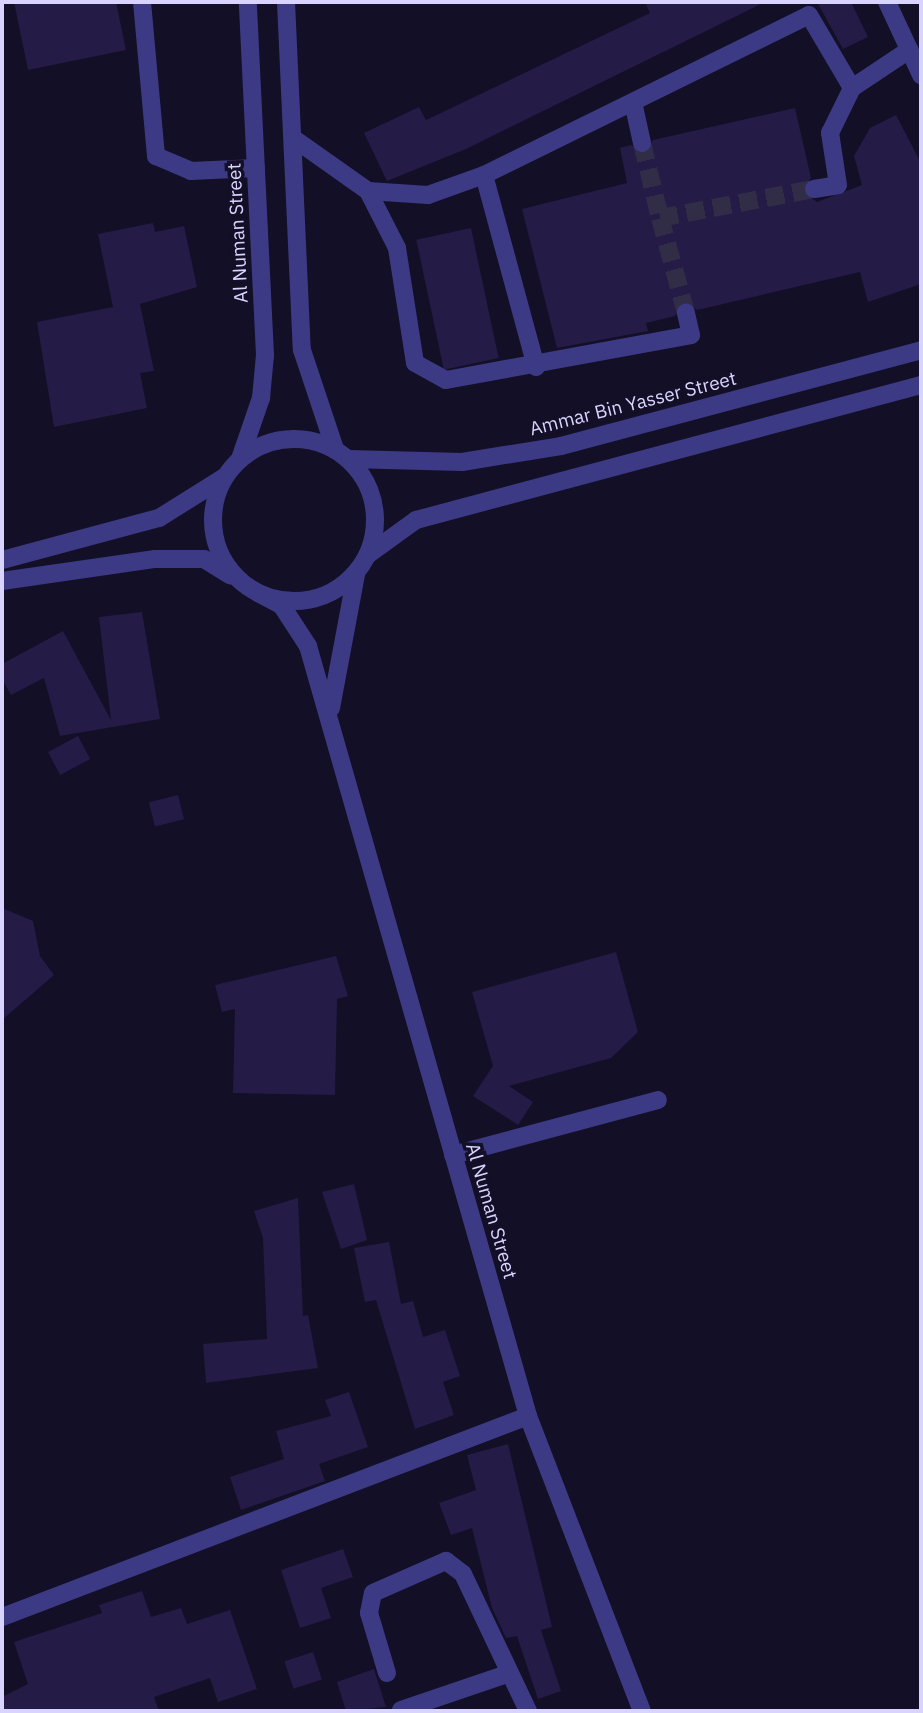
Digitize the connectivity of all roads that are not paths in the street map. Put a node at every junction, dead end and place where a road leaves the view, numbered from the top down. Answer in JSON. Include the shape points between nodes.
{"nodes":[{"id":1,"x":142,"y":2,"type":"edge"},
{"id":2,"x":248,"y":2,"type":"edge"},
{"id":3,"x":286,"y":2,"type":"edge"},
{"id":4,"x":887,"y":2,"type":"edge"},
{"id":5,"x":909,"y":50,"type":"junction"},
{"id":6,"x":921,"y":75,"type":"edge"},
{"id":7,"x":852,"y":88,"type":"junction"},
{"id":8,"x":633,"y":102,"type":"junction"},
{"id":9,"x":293,"y":138,"type":"junction"},
{"id":10,"x":642,"y":143,"type":"tunnel mouth"},
{"id":11,"x":256,"y":167,"type":"junction"},
{"id":12,"x":484,"y":175,"type":"junction"},
{"id":13,"x":814,"y":189,"type":"tunnel mouth"},
{"id":14,"x":368,"y":191,"type":"junction"},
{"id":15,"x":686,"y":313,"type":"tunnel mouth"},
{"id":16,"x":921,"y":350,"type":"edge"},
{"id":17,"x":536,"y":367,"type":"junction"},
{"id":18,"x":921,"y":385,"type":"edge"},
{"id":19,"x":342,"y":454,"type":"junction"},
{"id":20,"x":240,"y":459,"type":"junction"},
{"id":21,"x":225,"y":476,"type":"junction"},
{"id":22,"x":369,"y":554,"type":"junction"},
{"id":23,"x":2,"y":560,"type":"edge"},
{"id":24,"x":356,"y":574,"type":"junction"},
{"id":25,"x":2,"y":581,"type":"edge"},
{"id":26,"x":242,"y":582,"type":"junction"},
{"id":27,"x":258,"y":593,"type":"junction"},
{"id":28,"x":330,"y":711,"type":"junction"},
{"id":29,"x":658,"y":1100,"type":"dead end"},
{"id":30,"x":453,"y":1155,"type":"junction"},
{"id":31,"x":528,"y":1416,"type":"junction"},
{"id":32,"x":2,"y":1617,"type":"edge"},
{"id":33,"x":387,"y":1673,"type":"dead end"},
{"id":34,"x":510,"y":1673,"type":"junction"},
{"id":35,"x":401,"y":1710,"type":"edge"},
{"id":36,"x":528,"y":1711,"type":"edge"},
{"id":37,"x":642,"y":1711,"type":"edge"}],
"edges":[{"from":1,"to":11,"type":"street","via":[[156,156],[191,171]]},
{"from":2,"to":11,"type":"street","name":"Al Numan Street"},
{"from":3,"to":9,"type":"street"},
{"from":4,"to":5,"type":"street"},
{"from":5,"to":6,"type":"street"},
{"from":5,"to":7,"type":"street"},
{"from":7,"to":8,"type":"street","via":[[809,15]]},
{"from":7,"to":13,"type":"street","via":[[830,134],[838,185]]},
{"from":8,"to":10,"type":"street"},
{"from":8,"to":12,"type":"street"},
{"from":9,"to":14,"type":"street"},
{"from":9,"to":19,"type":"street","via":[[302,350]]},
{"from":11,"to":20,"type":"street","name":"Al Numan Street","via":[[265,355],[261,398]]},
{"from":12,"to":14,"type":"street","via":[[428,195]]},
{"from":12,"to":17,"type":"street"},
{"from":14,"to":17,"type":"street","via":[[397,248],[415,363],[446,380]]},
{"from":15,"to":17,"type":"street","via":[[691,335]]},
{"from":16,"to":19,"type":"street","name":"Ammar Bin Yasser Street","via":[[561,446],[462,462]]},
{"from":18,"to":22,"type":"street","via":[[416,520]]},
{"from":19,"to":20,"type":"street","via":[[286,439]]},
{"from":19,"to":22,"type":"street","via":[[374,503]]},
{"from":20,"to":21,"type":"street"},
{"from":21,"to":23,"type":"street","via":[[159,518]]},
{"from":21,"to":26,"type":"street","via":[[212,521],[221,554]]},
{"from":22,"to":24,"type":"street"},
{"from":24,"to":27,"type":"street","via":[[310,600]]},
{"from":24,"to":28,"type":"street","name":"Al Numan Street"},
{"from":25,"to":26,"type":"street","via":[[155,559],[204,559]]},
{"from":26,"to":27,"type":"street"},
{"from":27,"to":28,"type":"street","name":"Al Numan Street","via":[[282,606],[308,646]]},
{"from":28,"to":30,"type":"street","name":"Al Numan Street"},
{"from":29,"to":30,"type":"street"},
{"from":30,"to":31,"type":"street","name":"Al Numan Street"},
{"from":31,"to":32,"type":"street"},
{"from":31,"to":37,"type":"street","name":"Al Numan Street"},
{"from":33,"to":34,"type":"street","via":[[369,1613],[373,1593],[446,1562],[463,1574]]},
{"from":34,"to":35,"type":"street"},
{"from":34,"to":36,"type":"street"}]}
